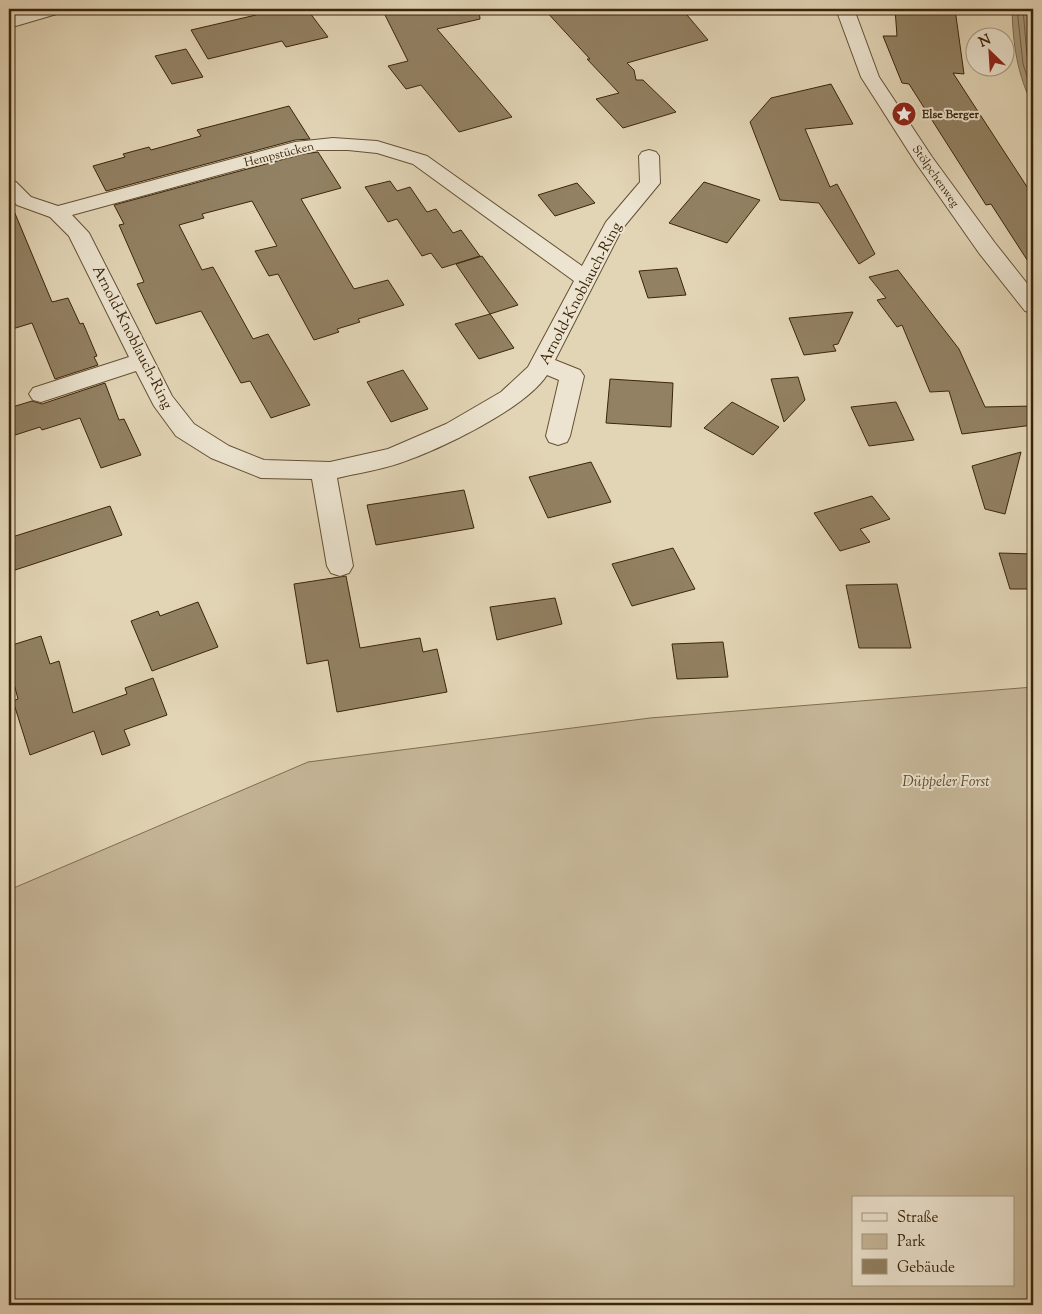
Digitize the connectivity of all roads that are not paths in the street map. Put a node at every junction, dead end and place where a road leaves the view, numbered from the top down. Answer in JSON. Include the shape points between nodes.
{"nodes":[{"id":1,"x":54,"y":9,"type":"edge"},
{"id":2,"x":845,"y":9,"type":"edge"},
{"id":3,"x":9,"y":23,"type":"edge"},
{"id":4,"x":649,"y":156,"type":"dead end"},
{"id":5,"x":9,"y":186,"type":"edge"},
{"id":6,"x":57,"y":213,"type":"junction"},
{"id":7,"x":586,"y":280,"type":"junction"},
{"id":8,"x":1033,"y":306,"type":"edge"},
{"id":9,"x":143,"y":361,"type":"junction"},
{"id":10,"x":543,"y":364,"type":"junction"},
{"id":11,"x":41,"y":394,"type":"dead end"},
{"id":12,"x":558,"y":436,"type":"dead end"},
{"id":13,"x":323,"y":470,"type":"junction"},
{"id":14,"x":340,"y":566,"type":"dead end"}],
"edges":[{"from":1,"to":3,"type":"street"},
{"from":2,"to":8,"type":"street","name":"Stölpchenweg","via":[[870,77],[922,159]]},
{"from":4,"to":7,"type":"street","name":"Arnold-Knoblauch-Ring","via":[[650,183],[613,227]]},
{"from":5,"to":6,"type":"street","name":"Arnold-Knoblauch-Ring","via":[[24,202]]},
{"from":6,"to":7,"type":"street","name":"Hempstücken","via":[[302,146],[362,144],[391,149],[420,160]]},
{"from":6,"to":9,"type":"street","name":"Arnold-Knoblauch-Ring","via":[[78,233]]},
{"from":7,"to":10,"type":"street","name":"Arnold-Knoblauch-Ring"},
{"from":9,"to":11,"type":"street"},
{"from":9,"to":13,"type":"street","name":"Arnold-Knoblauch-Ring","via":[[162,400],[185,430],[220,452],[261,469]]},
{"from":10,"to":12,"type":"street","via":[[572,376]]},
{"from":10,"to":13,"type":"street","name":"Arnold-Knoblauch-Ring","via":[[509,398],[455,430],[394,456]]},
{"from":13,"to":14,"type":"street"}]}
